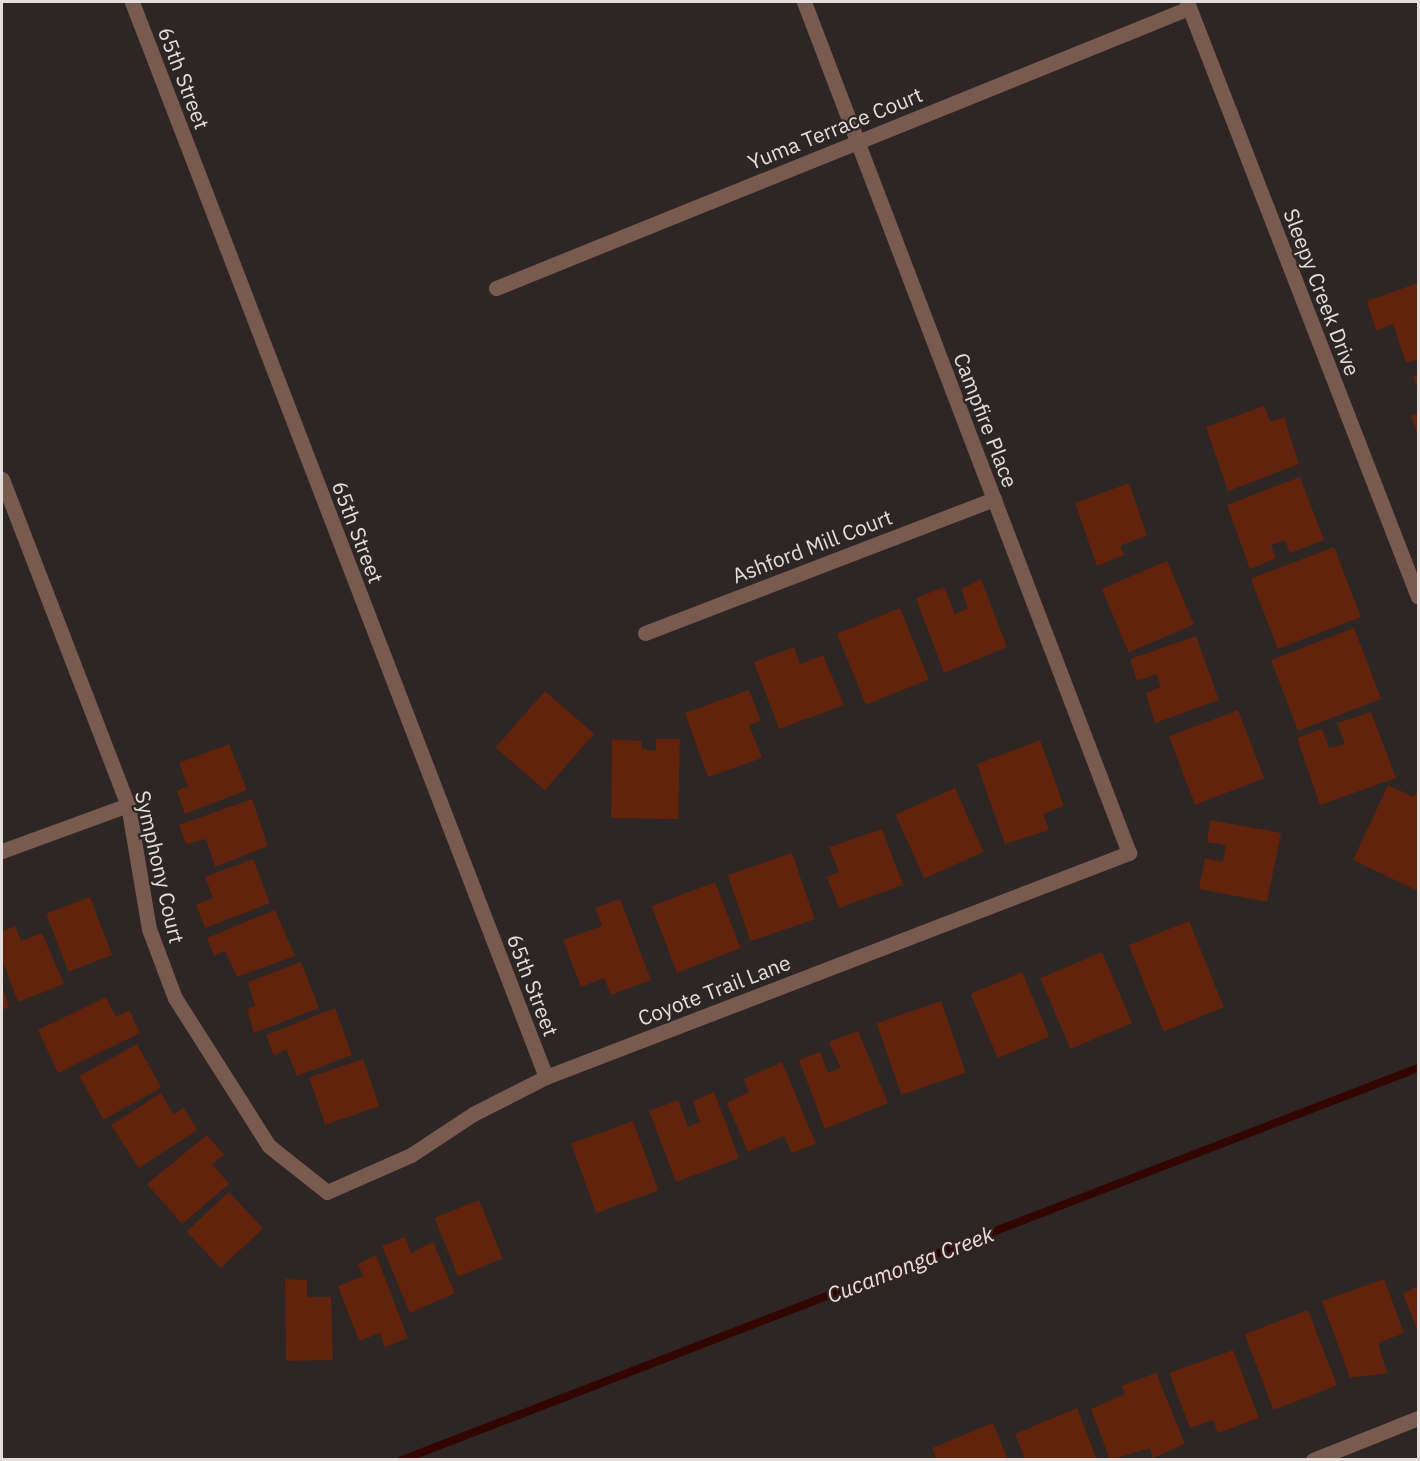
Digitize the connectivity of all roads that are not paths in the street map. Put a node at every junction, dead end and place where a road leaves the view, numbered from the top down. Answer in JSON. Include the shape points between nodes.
{"nodes":[{"id":1,"x":132,"y":2,"type":"edge"},
{"id":2,"x":804,"y":2,"type":"edge"},
{"id":3,"x":1188,"y":4,"type":"edge"},
{"id":4,"x":857,"y":142,"type":"junction"},
{"id":5,"x":496,"y":288,"type":"dead end"},
{"id":6,"x":2,"y":479,"type":"edge"},
{"id":7,"x":994,"y":499,"type":"junction"},
{"id":8,"x":8,"y":517,"type":"edge"},
{"id":9,"x":1419,"y":597,"type":"edge"},
{"id":10,"x":645,"y":633,"type":"dead end"},
{"id":11,"x":128,"y":805,"type":"junction"},
{"id":12,"x":2,"y":851,"type":"edge"},
{"id":13,"x":1129,"y":854,"type":"joint"},
{"id":14,"x":546,"y":1077,"type":"junction"},
{"id":15,"x":327,"y":1192,"type":"joint"},
{"id":16,"x":1419,"y":1418,"type":"edge"},
{"id":17,"x":1313,"y":1460,"type":"edge"}],
"edges":[{"from":1,"to":14,"type":"street","name":"65th Street"},
{"from":2,"to":4,"type":"street","name":"Campfire Place"},
{"from":3,"to":4,"type":"street","name":"Yuma Terrace Court"},
{"from":3,"to":9,"type":"street","name":"Sleepy Creek Drive"},
{"from":4,"to":5,"type":"street","name":"Yuma Terrace Court"},
{"from":4,"to":7,"type":"street","name":"Campfire Place"},
{"from":6,"to":8,"type":"street","name":"Symphony Court"},
{"from":7,"to":10,"type":"street","name":"Ashford Mill Court"},
{"from":7,"to":13,"type":"street","name":"Campfire Place"},
{"from":8,"to":11,"type":"street","name":"Symphony Court"},
{"from":11,"to":12,"type":"street"},
{"from":11,"to":15,"type":"street","name":"Symphony Court","via":[[148,929],[175,998],[269,1146]]},
{"from":13,"to":14,"type":"street","name":"Coyote Trail Lane"},
{"from":14,"to":15,"type":"street","name":"Coyote Trail Lane","via":[[472,1114],[411,1155]]},
{"from":16,"to":17,"type":"street"}]}
